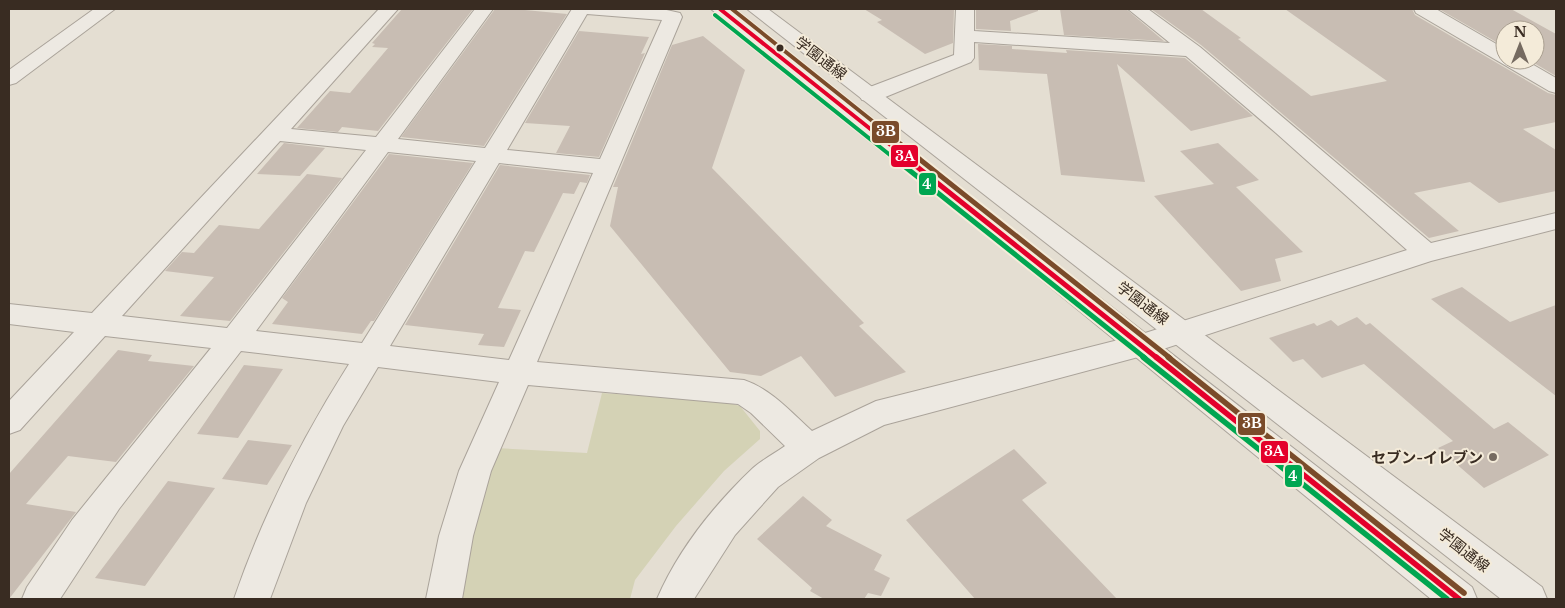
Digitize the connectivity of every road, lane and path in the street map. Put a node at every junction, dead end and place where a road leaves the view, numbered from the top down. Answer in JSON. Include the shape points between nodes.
{"nodes":[{"id":1,"x":106,"y":9,"type":"edge"},
{"id":2,"x":389,"y":9,"type":"edge"},
{"id":3,"x":484,"y":9,"type":"edge"},
{"id":4,"x":581,"y":9,"type":"edge"},
{"id":5,"x":590,"y":9,"type":"edge"},
{"id":6,"x":720,"y":9,"type":"edge"},
{"id":7,"x":756,"y":9,"type":"edge"},
{"id":8,"x":965,"y":9,"type":"edge"},
{"id":9,"x":1137,"y":9,"type":"edge"},
{"id":10,"x":1423,"y":9,"type":"edge"},
{"id":11,"x":964,"y":36,"type":"junction"},
{"id":12,"x":1193,"y":51,"type":"junction"},
{"id":13,"x":1495,"y":51,"type":"edge"},
{"id":14,"x":1527,"y":70,"type":"edge"},
{"id":15,"x":9,"y":79,"type":"edge"},
{"id":16,"x":1556,"y":87,"type":"edge"},
{"id":17,"x":870,"y":95,"type":"junction"},
{"id":18,"x":274,"y":134,"type":"junction"},
{"id":19,"x":382,"y":145,"type":"junction"},
{"id":20,"x":491,"y":156,"type":"junction"},
{"id":21,"x":608,"y":167,"type":"junction"},
{"id":22,"x":1556,"y":221,"type":"edge"},
{"id":23,"x":1426,"y":253,"type":"junction"},
{"id":24,"x":9,"y":314,"type":"edge"},
{"id":25,"x":97,"y":325,"type":"junction"},
{"id":26,"x":1182,"y":332,"type":"junction"},
{"id":27,"x":234,"y":340,"type":"junction"},
{"id":28,"x":1142,"y":345,"type":"junction"},
{"id":29,"x":370,"y":356,"type":"junction"},
{"id":30,"x":516,"y":372,"type":"junction"},
{"id":31,"x":9,"y":421,"type":"edge"},
{"id":32,"x":808,"y":448,"type":"junction"},
{"id":33,"x":40,"y":599,"type":"edge"},
{"id":34,"x":252,"y":599,"type":"edge"},
{"id":35,"x":444,"y":599,"type":"edge"},
{"id":36,"x":675,"y":599,"type":"edge"},
{"id":37,"x":1459,"y":599,"type":"edge"},
{"id":38,"x":1529,"y":599,"type":"edge"}],
"edges":[{"from":1,"to":15,"type":"street"},
{"from":2,"to":18,"type":"street"},
{"from":3,"to":19,"type":"street"},
{"from":4,"to":20,"type":"street"},
{"from":5,"to":21,"type":"street","via":[[673,17]]},
{"from":6,"to":28,"type":"street","name":"学園通線","via":[[952,197]]},
{"from":7,"to":17,"type":"street","name":"学園通線"},
{"from":8,"to":11,"type":"street"},
{"from":9,"to":12,"type":"street"},
{"from":10,"to":13,"type":"street"},
{"from":11,"to":12,"type":"street"},
{"from":11,"to":17,"type":"street","via":[[964,58]]},
{"from":12,"to":23,"type":"street","via":[[1309,148]]},
{"from":14,"to":16,"type":"street"},
{"from":17,"to":26,"type":"street","name":"学園通線"},
{"from":18,"to":19,"type":"street"},
{"from":18,"to":25,"type":"street"},
{"from":19,"to":20,"type":"street"},
{"from":19,"to":27,"type":"street"},
{"from":20,"to":21,"type":"street"},
{"from":20,"to":29,"type":"street"},
{"from":21,"to":30,"type":"street"},
{"from":22,"to":23,"type":"street"},
{"from":23,"to":26,"type":"street"},
{"from":24,"to":25,"type":"street"},
{"from":25,"to":27,"type":"street"},
{"from":25,"to":31,"type":"street"},
{"from":26,"to":28,"type":"street"},
{"from":26,"to":38,"type":"street","name":"学園通線"},
{"from":27,"to":29,"type":"street"},
{"from":27,"to":33,"type":"street","via":[[108,498],[62,561]]},
{"from":28,"to":32,"type":"street","via":[[876,414]]},
{"from":28,"to":37,"type":"street","name":"学園通線"},
{"from":29,"to":30,"type":"street"},
{"from":29,"to":34,"type":"street","via":[[331,419],[290,501]]},
{"from":30,"to":32,"type":"street","via":[[744,392],[762,404]]},
{"from":30,"to":35,"type":"street","via":[[475,471],[456,536]]},
{"from":32,"to":36,"type":"street","via":[[766,477],[723,524]]}]}
